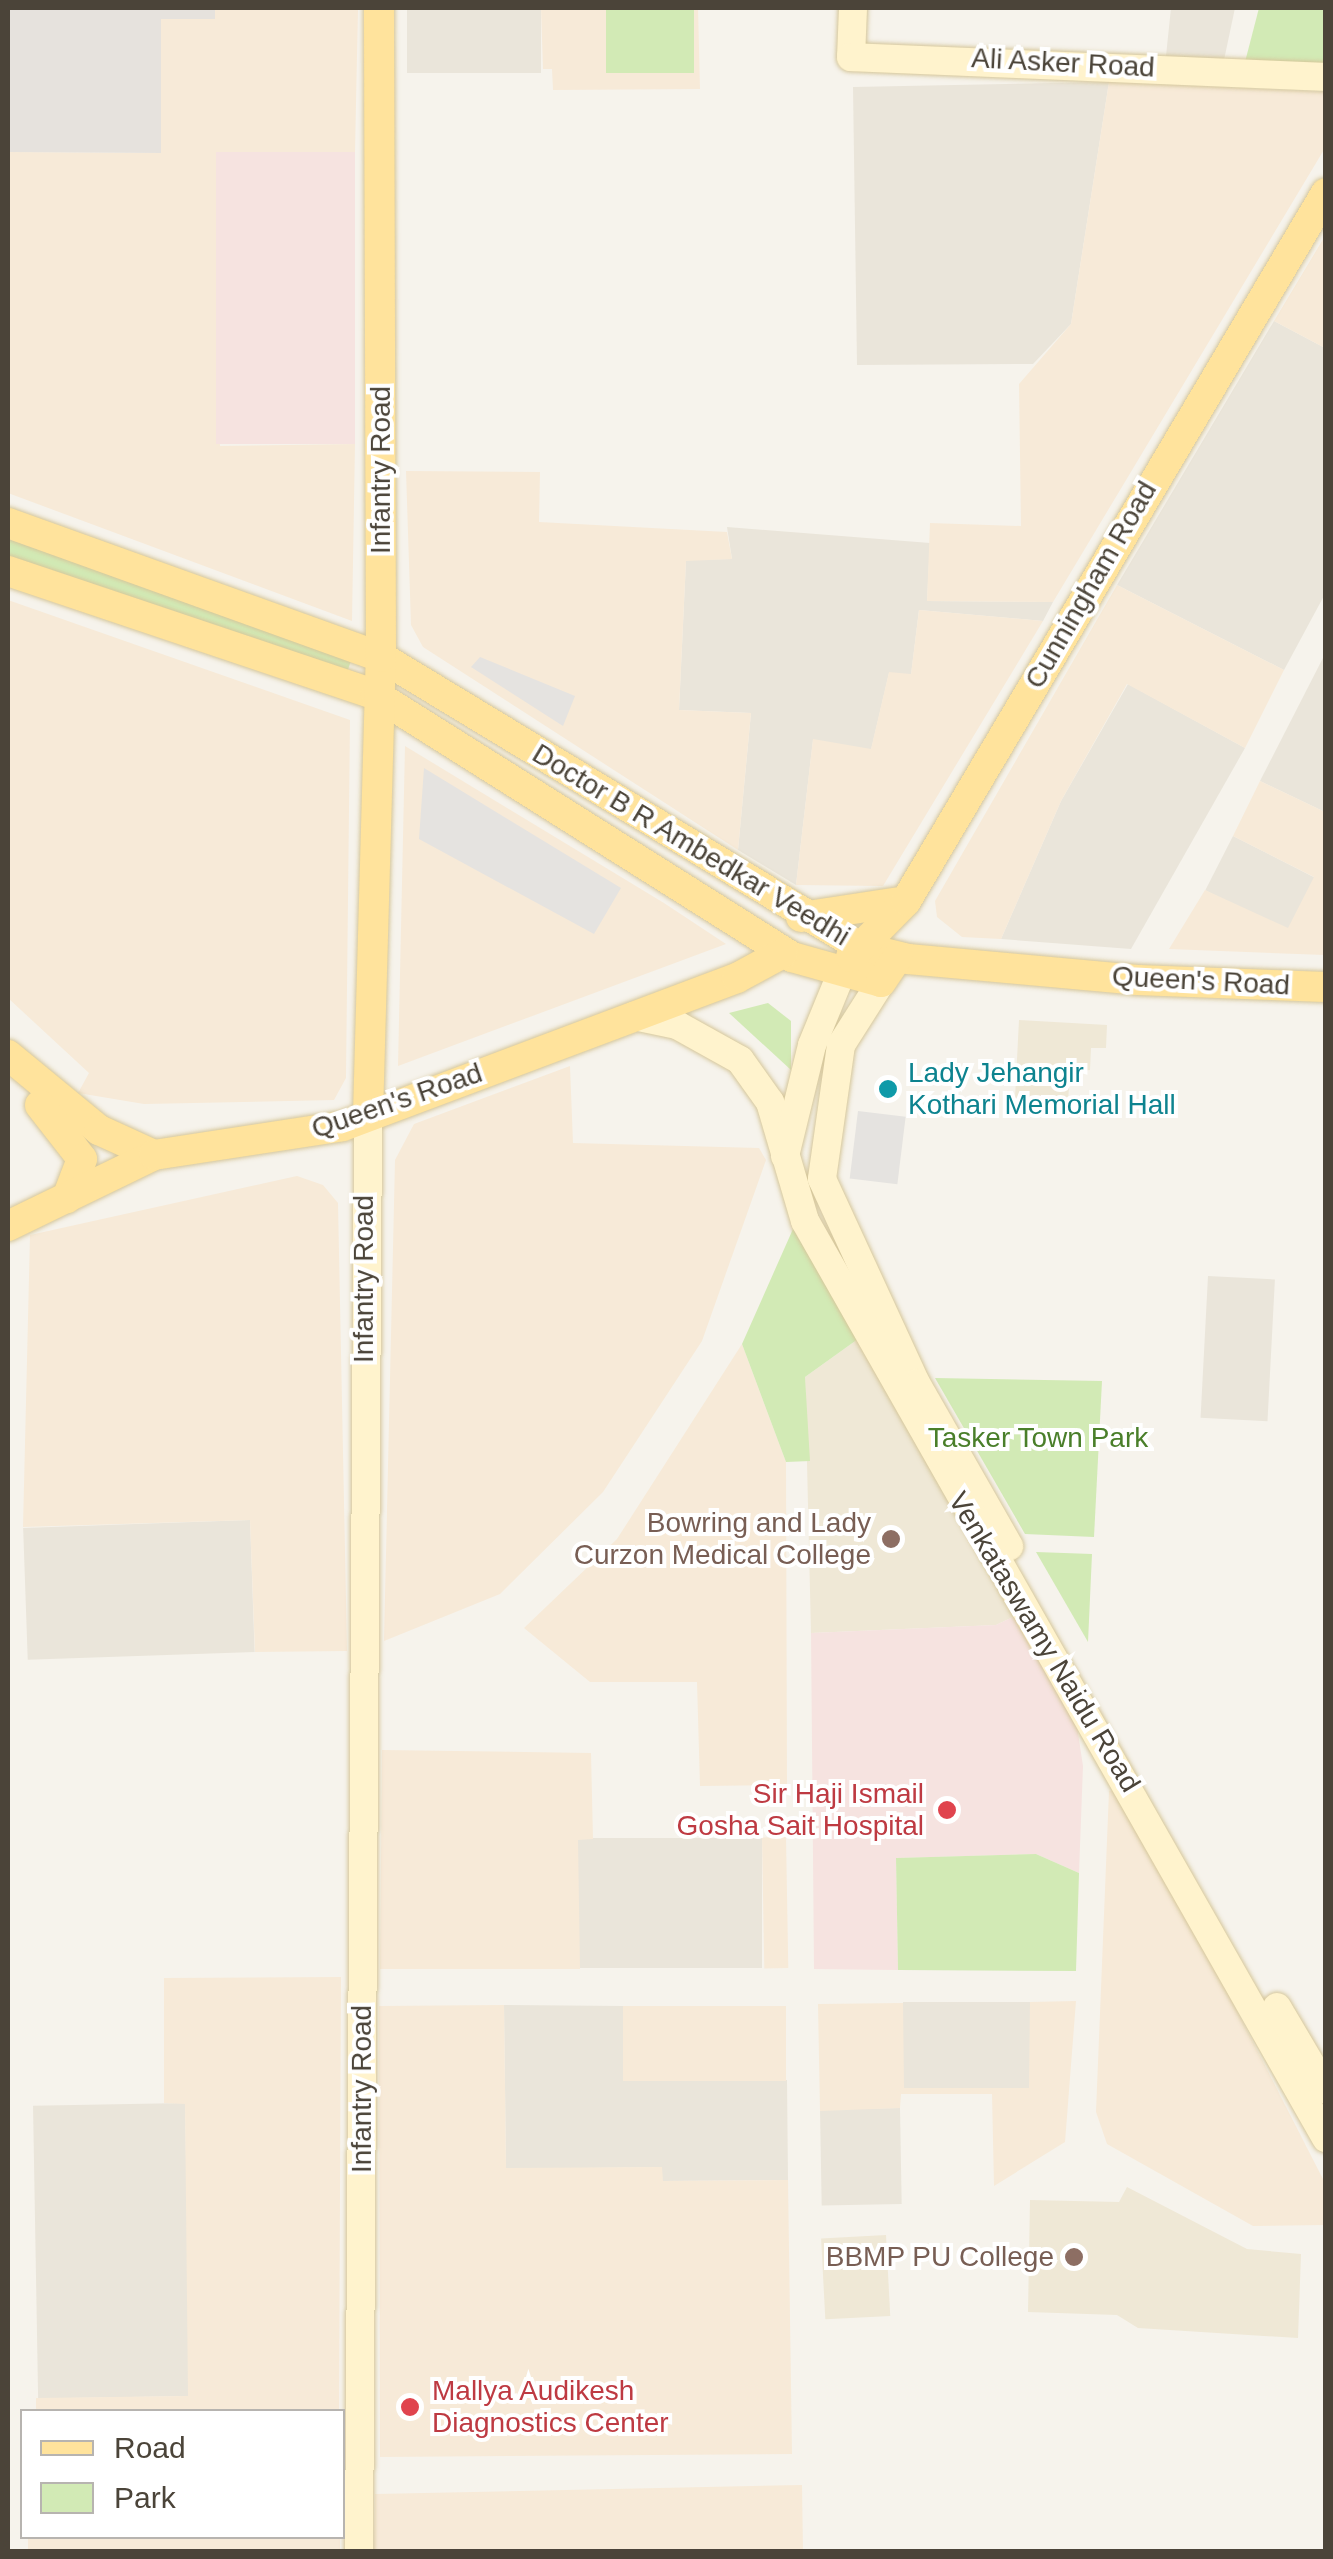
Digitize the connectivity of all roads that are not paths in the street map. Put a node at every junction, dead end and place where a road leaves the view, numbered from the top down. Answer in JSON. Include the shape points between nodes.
{"nodes":[{"id":1,"x":379,"y":8,"type":"edge"},
{"id":2,"x":853,"y":8,"type":"edge"},
{"id":3,"x":1326,"y":77,"type":"edge"},
{"id":4,"x":1326,"y":192,"type":"edge"},
{"id":5,"x":8,"y":523,"type":"edge"},
{"id":6,"x":8,"y":571,"type":"edge"},
{"id":7,"x":382,"y":656,"type":"junction"},
{"id":8,"x":376,"y":696,"type":"junction"},
{"id":9,"x":906,"y":902,"type":"junction"},
{"id":10,"x":801,"y":917,"type":"junction"},
{"id":11,"x":783,"y":953,"type":"junction"},
{"id":12,"x":852,"y":957,"type":"junction"},
{"id":13,"x":896,"y":966,"type":"junction"},
{"id":14,"x":1326,"y":987,"type":"edge"},
{"id":15,"x":634,"y":1016,"type":"junction"},
{"id":16,"x":8,"y":1055,"type":"edge"},
{"id":17,"x":8,"y":1077,"type":"edge"},
{"id":18,"x":368,"y":1115,"type":"junction"},
{"id":19,"x":154,"y":1155,"type":"junction"},
{"id":20,"x":784,"y":1157,"type":"junction"},
{"id":21,"x":66,"y":1198,"type":"junction"},
{"id":22,"x":8,"y":1226,"type":"edge"},
{"id":23,"x":1326,"y":2090,"type":"edge"},
{"id":24,"x":1326,"y":2138,"type":"edge"},
{"id":25,"x":359,"y":2552,"type":"edge"}],
"edges":[{"from":1,"to":7,"type":"main road","name":"Infantry Road"},
{"from":2,"to":3,"type":"street","name":"Ali Asker Road","via":[[851,58]]},
{"from":4,"to":9,"type":"main road","name":"Cunningham Road"},
{"from":5,"to":7,"type":"main road","name":"Doctor B R Ambedkar Veedhi"},
{"from":6,"to":8,"type":"main road","name":"Doctor B R Ambedkar Veedhi"},
{"from":7,"to":8,"type":"main road","name":"Infantry Road"},
{"from":7,"to":10,"type":"main road","name":"Doctor B R Ambedkar Veedhi"},
{"from":8,"to":11,"type":"main road","name":"Doctor B R Ambedkar Veedhi"},
{"from":8,"to":18,"type":"main road","name":"Infantry Road"},
{"from":9,"to":10,"type":"main road"},
{"from":9,"to":12,"type":"main road","name":"Cunningham Road"},
{"from":9,"to":13,"type":"main road"},
{"from":10,"to":11,"type":"main road"},
{"from":10,"to":12,"type":"main road","name":"Doctor B R Ambedkar Veedhi"},
{"from":11,"to":12,"type":"main road","name":"Doctor B R Ambedkar Veedhi"},
{"from":11,"to":15,"type":"main road","name":"Queen's Road"},
{"from":12,"to":13,"type":"main road","name":"Doctor B R Ambedkar Veedhi"},
{"from":12,"to":20,"type":"street","via":[[812,1045]]},
{"from":13,"to":14,"type":"main road","name":"Queen's Road"},
{"from":13,"to":23,"type":"street","name":"Venkataswamy Naidu Road","via":[[841,1045],[822,1179],[834,1217],[933,1413]]},
{"from":15,"to":18,"type":"main road","name":"Queen's Road"},
{"from":15,"to":20,"type":"street","name":"Venkataswamy Naidu Road","via":[[678,1025],[740,1060],[770,1102]]},
{"from":16,"to":19,"type":"main road","via":[[99,1130]]},
{"from":17,"to":21,"type":"main road","via":[[77,1145],[79,1179]]},
{"from":18,"to":19,"type":"main road","name":"Queen's Road","via":[[323,1131]]},
{"from":18,"to":25,"type":"street","name":"Infantry Road"},
{"from":19,"to":21,"type":"main road","name":"Queen's Road"},
{"from":20,"to":24,"type":"street","name":"Venkataswamy Naidu Road","via":[[805,1221]]},
{"from":21,"to":22,"type":"main road","name":"Queen's Road"}]}
